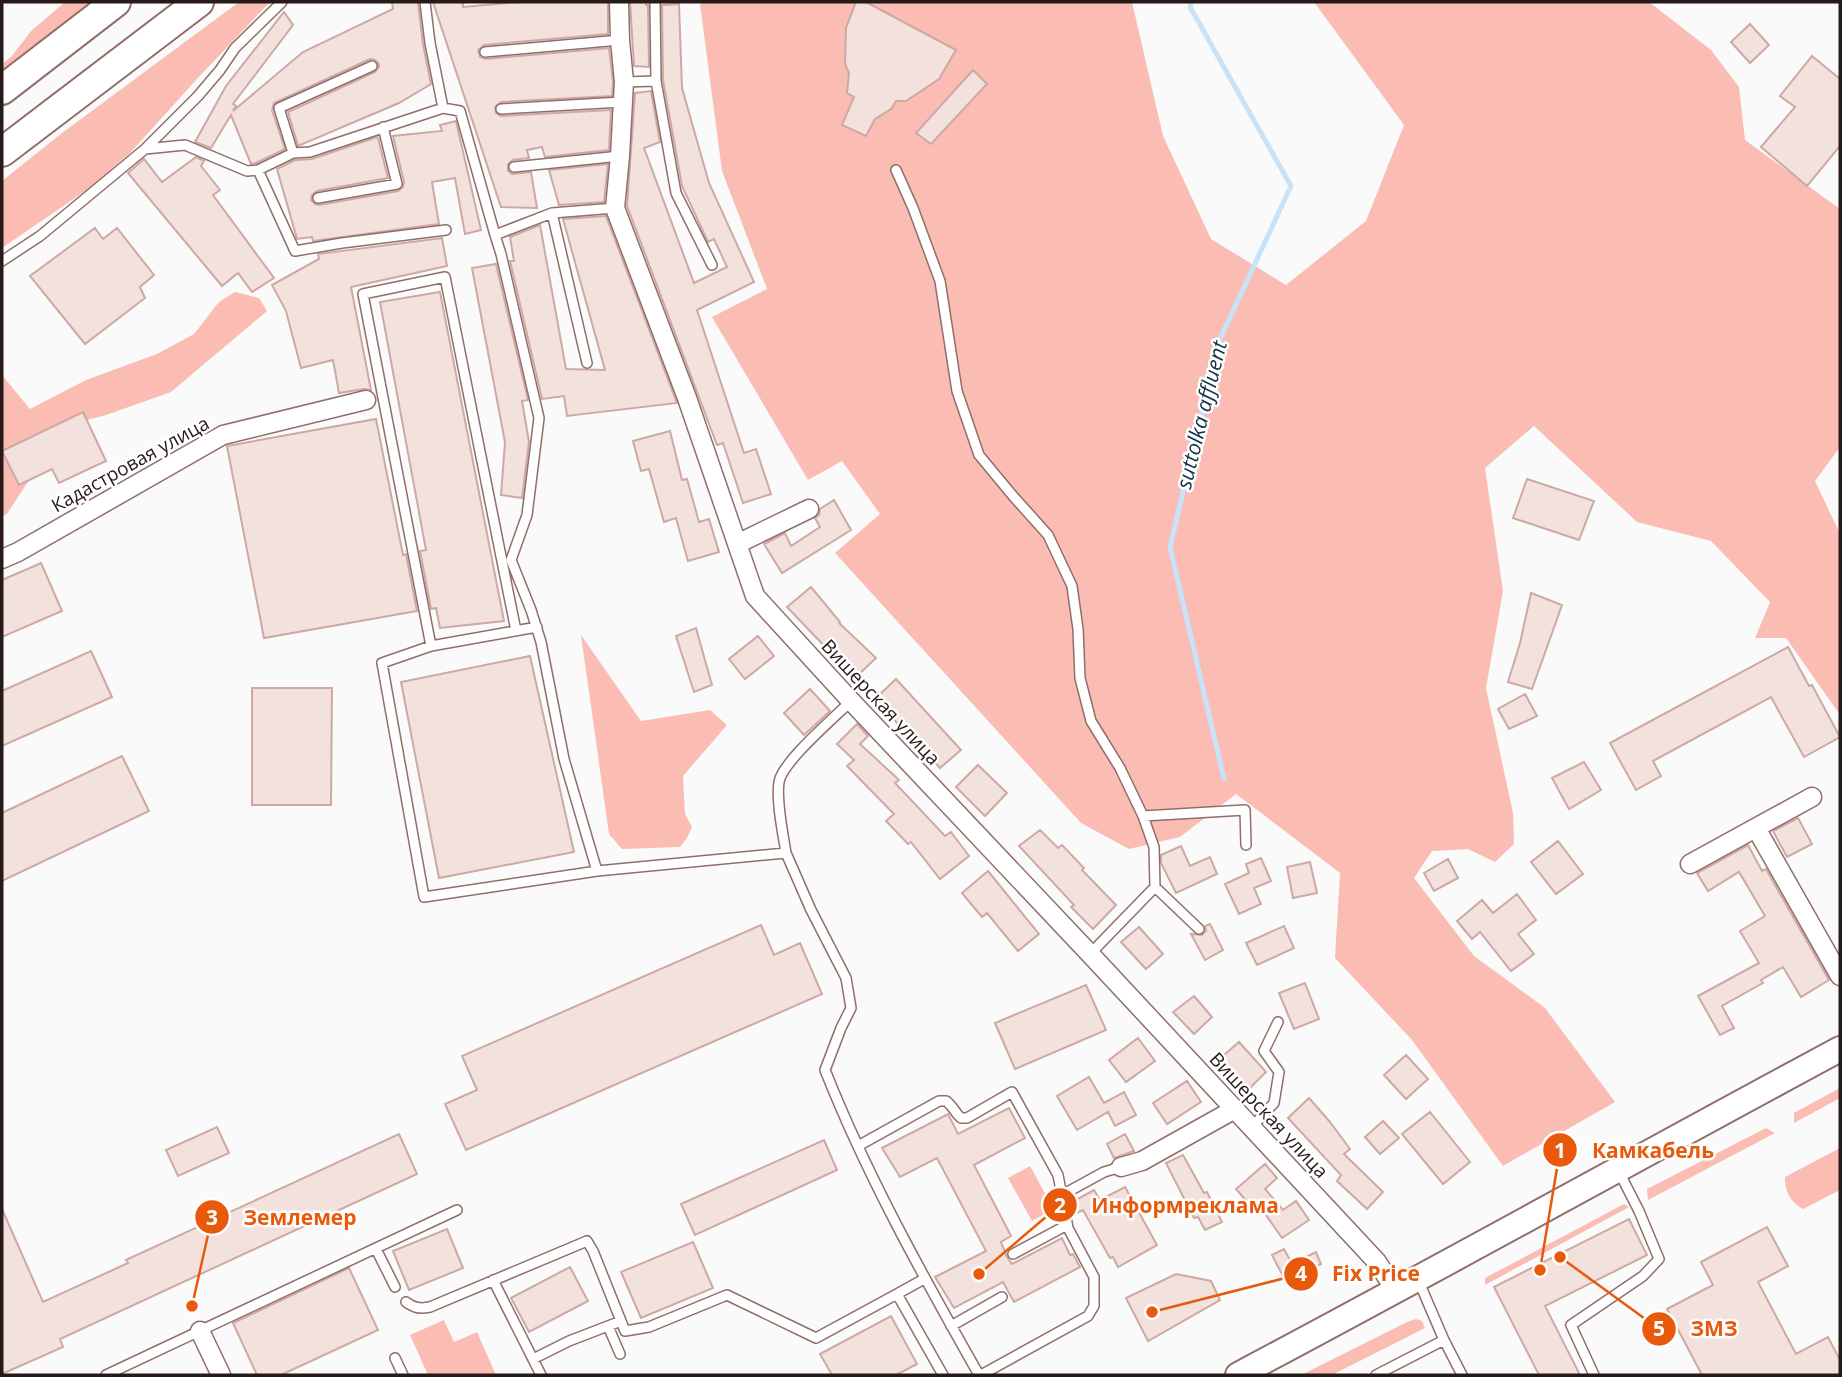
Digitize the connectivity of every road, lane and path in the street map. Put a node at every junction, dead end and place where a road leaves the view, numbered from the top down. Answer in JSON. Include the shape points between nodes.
{"nodes":[{"id":1,"x":116,"y":2,"type":"edge"},
{"id":2,"x":199,"y":2,"type":"edge"},
{"id":3,"x":282,"y":2,"type":"edge"},
{"id":4,"x":425,"y":2,"type":"edge"},
{"id":5,"x":619,"y":2,"type":"edge"},
{"id":6,"x":654,"y":2,"type":"edge"},
{"id":7,"x":620,"y":40,"type":"junction"},
{"id":8,"x":485,"y":52,"type":"dead end"},
{"id":9,"x":372,"y":66,"type":"dead end"},
{"id":10,"x":656,"y":81,"type":"junction"},
{"id":11,"x":624,"y":82,"type":"junction"},
{"id":12,"x":2,"y":90,"type":"edge"},
{"id":13,"x":622,"y":102,"type":"junction"},
{"id":14,"x":443,"y":107,"type":"junction"},
{"id":15,"x":501,"y":109,"type":"dead end"},
{"id":16,"x":383,"y":127,"type":"junction"},
{"id":17,"x":145,"y":149,"type":"junction"},
{"id":18,"x":2,"y":152,"type":"edge"},
{"id":19,"x":293,"y":153,"type":"junction"},
{"id":20,"x":620,"y":156,"type":"junction"},
{"id":21,"x":514,"y":167,"type":"dead end"},
{"id":22,"x":258,"y":170,"type":"junction"},
{"id":23,"x":896,"y":170,"type":"dead end"},
{"id":24,"x":317,"y":198,"type":"dead end"},
{"id":25,"x":615,"y":208,"type":"junction"},
{"id":26,"x":552,"y":213,"type":"junction"},
{"id":27,"x":446,"y":230,"type":"dead end"},
{"id":28,"x":495,"y":235,"type":"junction"},
{"id":29,"x":2,"y":261,"type":"edge"},
{"id":30,"x":712,"y":265,"type":"dead end"},
{"id":31,"x":587,"y":363,"type":"dead end"},
{"id":32,"x":366,"y":400,"type":"dead end"},
{"id":33,"x":809,"y":509,"type":"dead end"},
{"id":34,"x":737,"y":544,"type":"junction"},
{"id":35,"x":2,"y":559,"type":"edge"},
{"id":36,"x":537,"y":627,"type":"junction"},
{"id":37,"x":516,"y":631,"type":"junction"},
{"id":38,"x":431,"y":646,"type":"junction"},
{"id":39,"x":851,"y":701,"type":"junction"},
{"id":40,"x":1812,"y":797,"type":"dead end"},
{"id":41,"x":1143,"y":816,"type":"junction"},
{"id":42,"x":1756,"y":828,"type":"junction"},
{"id":43,"x":1246,"y":845,"type":"dead end"},
{"id":44,"x":786,"y":853,"type":"junction"},
{"id":45,"x":1690,"y":864,"type":"dead end"},
{"id":46,"x":597,"y":871,"type":"junction"},
{"id":47,"x":1155,"y":887,"type":"junction"},
{"id":48,"x":1199,"y":929,"type":"dead end"},
{"id":49,"x":1090,"y":954,"type":"junction"},
{"id":50,"x":1840,"y":976,"type":"edge"},
{"id":51,"x":1278,"y":1022,"type":"dead end"},
{"id":52,"x":1840,"y":1049,"type":"edge"},
{"id":53,"x":1234,"y":1109,"type":"junction"},
{"id":54,"x":1252,"y":1128,"type":"junction"},
{"id":55,"x":859,"y":1146,"type":"junction"},
{"id":56,"x":1121,"y":1167,"type":"joint"},
{"id":57,"x":1617,"y":1169,"type":"junction"},
{"id":58,"x":1062,"y":1195,"type":"junction"},
{"id":59,"x":457,"y":1210,"type":"dead end"},
{"id":60,"x":1067,"y":1225,"type":"junction"},
{"id":61,"x":376,"y":1249,"type":"junction"},
{"id":62,"x":1013,"y":1254,"type":"dead end"},
{"id":63,"x":924,"y":1279,"type":"junction"},
{"id":64,"x":493,"y":1280,"type":"junction"},
{"id":65,"x":1407,"y":1285,"type":"junction"},
{"id":66,"x":395,"y":1287,"type":"dead end"},
{"id":67,"x":897,"y":1294,"type":"junction"},
{"id":68,"x":1002,"y":1297,"type":"dead end"},
{"id":69,"x":406,"y":1302,"type":"dead end"},
{"id":70,"x":621,"y":1321,"type":"junction"},
{"id":71,"x":608,"y":1326,"type":"junction"},
{"id":72,"x":951,"y":1326,"type":"junction"},
{"id":73,"x":200,"y":1331,"type":"junction"},
{"id":74,"x":1444,"y":1340,"type":"junction"},
{"id":75,"x":620,"y":1354,"type":"dead end"},
{"id":76,"x":395,"y":1358,"type":"dead end"},
{"id":77,"x":533,"y":1359,"type":"junction"},
{"id":78,"x":106,"y":1375,"type":"edge"},
{"id":79,"x":221,"y":1375,"type":"edge"},
{"id":80,"x":403,"y":1375,"type":"edge"},
{"id":81,"x":541,"y":1375,"type":"edge"},
{"id":82,"x":943,"y":1375,"type":"edge"},
{"id":83,"x":980,"y":1375,"type":"edge"},
{"id":84,"x":1238,"y":1375,"type":"edge"},
{"id":85,"x":1376,"y":1375,"type":"edge"},
{"id":86,"x":1462,"y":1375,"type":"edge"},
{"id":87,"x":1594,"y":1375,"type":"edge"}],
"edges":[{"from":1,"to":12,"type":"main road"},
{"from":2,"to":18,"type":"main road"},
{"from":3,"to":17,"type":"lane"},
{"from":4,"to":14,"type":"lane"},
{"from":5,"to":7,"type":"street","name":"Вишерская улица"},
{"from":6,"to":10,"type":"lane"},
{"from":7,"to":8,"type":"lane"},
{"from":7,"to":11,"type":"street","name":"Вишерская улица"},
{"from":9,"to":19,"type":"lane","via":[[279,108]]},
{"from":10,"to":11,"type":"lane"},
{"from":10,"to":30,"type":"lane","via":[[676,193]]},
{"from":11,"to":13,"type":"street","name":"Вишерская улица"},
{"from":13,"to":15,"type":"lane"},
{"from":13,"to":20,"type":"street","name":"Вишерская улица"},
{"from":14,"to":16,"type":"lane"},
{"from":14,"to":28,"type":"lane","via":[[460,111]]},
{"from":16,"to":19,"type":"lane","via":[[310,152]]},
{"from":16,"to":24,"type":"lane","via":[[397,184]]},
{"from":17,"to":22,"type":"lane","via":[[185,145],[247,171]]},
{"from":17,"to":29,"type":"lane","via":[[40,236]]},
{"from":19,"to":22,"type":"lane"},
{"from":20,"to":21,"type":"lane"},
{"from":20,"to":25,"type":"street","name":"Вишерская улица"},
{"from":22,"to":27,"type":"lane","via":[[295,251]]},
{"from":23,"to":41,"type":"lane","via":[[940,281],[957,391],[979,455],[1048,535],[1072,586],[1080,678],[1091,721]]},
{"from":25,"to":26,"type":"lane"},
{"from":25,"to":34,"type":"street","name":"Вишерская улица"},
{"from":26,"to":28,"type":"lane"},
{"from":26,"to":31,"type":"lane"},
{"from":28,"to":36,"type":"lane","via":[[539,418],[527,515],[511,559]]},
{"from":32,"to":35,"type":"street","name":"Кадастровая улица","via":[[223,435]]},
{"from":33,"to":34,"type":"street"},
{"from":34,"to":39,"type":"street","name":"Вишерская улица","via":[[755,596]]},
{"from":36,"to":37,"type":"lane"},
{"from":36,"to":46,"type":"lane","via":[[564,759]]},
{"from":37,"to":38,"type":"lane"},
{"from":37,"to":38,"type":"lane","via":[[445,277],[363,294]]},
{"from":38,"to":46,"type":"lane","via":[[382,663],[424,897]]},
{"from":39,"to":44,"type":"lane","via":[[798,752],[779,780]]},
{"from":39,"to":49,"type":"street","name":"Вишерская улица"},
{"from":40,"to":42,"type":"street"},
{"from":41,"to":43,"type":"lane","via":[[1245,810]]},
{"from":41,"to":47,"type":"lane","via":[[1154,847]]},
{"from":42,"to":45,"type":"street"},
{"from":42,"to":50,"type":"street"},
{"from":44,"to":46,"type":"lane"},
{"from":44,"to":55,"type":"lane","via":[[846,978],[851,1008],[825,1070]]},
{"from":47,"to":48,"type":"lane"},
{"from":47,"to":49,"type":"lane"},
{"from":49,"to":53,"type":"street","name":"Вишерская улица"},
{"from":51,"to":54,"type":"lane","via":[[1264,1051],[1279,1072],[1274,1103]]},
{"from":52,"to":57,"type":"main road"},
{"from":53,"to":54,"type":"street","name":"Вишерская улица"},
{"from":53,"to":56,"type":"street","via":[[1142,1161]]},
{"from":54,"to":65,"type":"street","name":"Вишерская улица","via":[[1377,1262]]},
{"from":55,"to":58,"type":"lane","via":[[939,1101],[946,1101],[957,1115],[967,1118],[1012,1092],[1057,1172]]},
{"from":55,"to":63,"type":"lane"},
{"from":56,"to":58,"type":"lane"},
{"from":57,"to":65,"type":"main road"},
{"from":57,"to":87,"type":"lane","via":[[1659,1259],[1643,1276],[1571,1325]]},
{"from":58,"to":60,"type":"lane"},
{"from":59,"to":61,"type":"lane"},
{"from":60,"to":62,"type":"lane"},
{"from":60,"to":83,"type":"lane","via":[[1094,1277],[1094,1306],[1088,1316]]},
{"from":61,"to":66,"type":"lane"},
{"from":61,"to":73,"type":"lane"},
{"from":63,"to":67,"type":"lane"},
{"from":63,"to":72,"type":"lane"},
{"from":64,"to":69,"type":"lane","via":[[430,1307],[421,1309]]},
{"from":64,"to":70,"type":"lane","via":[[587,1241]]},
{"from":64,"to":77,"type":"lane"},
{"from":65,"to":74,"type":"lane"},
{"from":65,"to":84,"type":"main road"},
{"from":67,"to":70,"type":"lane","via":[[816,1338],[727,1295],[649,1327],[625,1331]]},
{"from":67,"to":82,"type":"lane"},
{"from":68,"to":72,"type":"lane"},
{"from":70,"to":71,"type":"lane"},
{"from":71,"to":75,"type":"lane"},
{"from":71,"to":77,"type":"lane"},
{"from":72,"to":83,"type":"lane"},
{"from":73,"to":78,"type":"lane"},
{"from":73,"to":79,"type":"street"},
{"from":74,"to":85,"type":"lane"},
{"from":74,"to":86,"type":"lane"},
{"from":76,"to":80,"type":"lane"},
{"from":77,"to":81,"type":"lane"}]}
